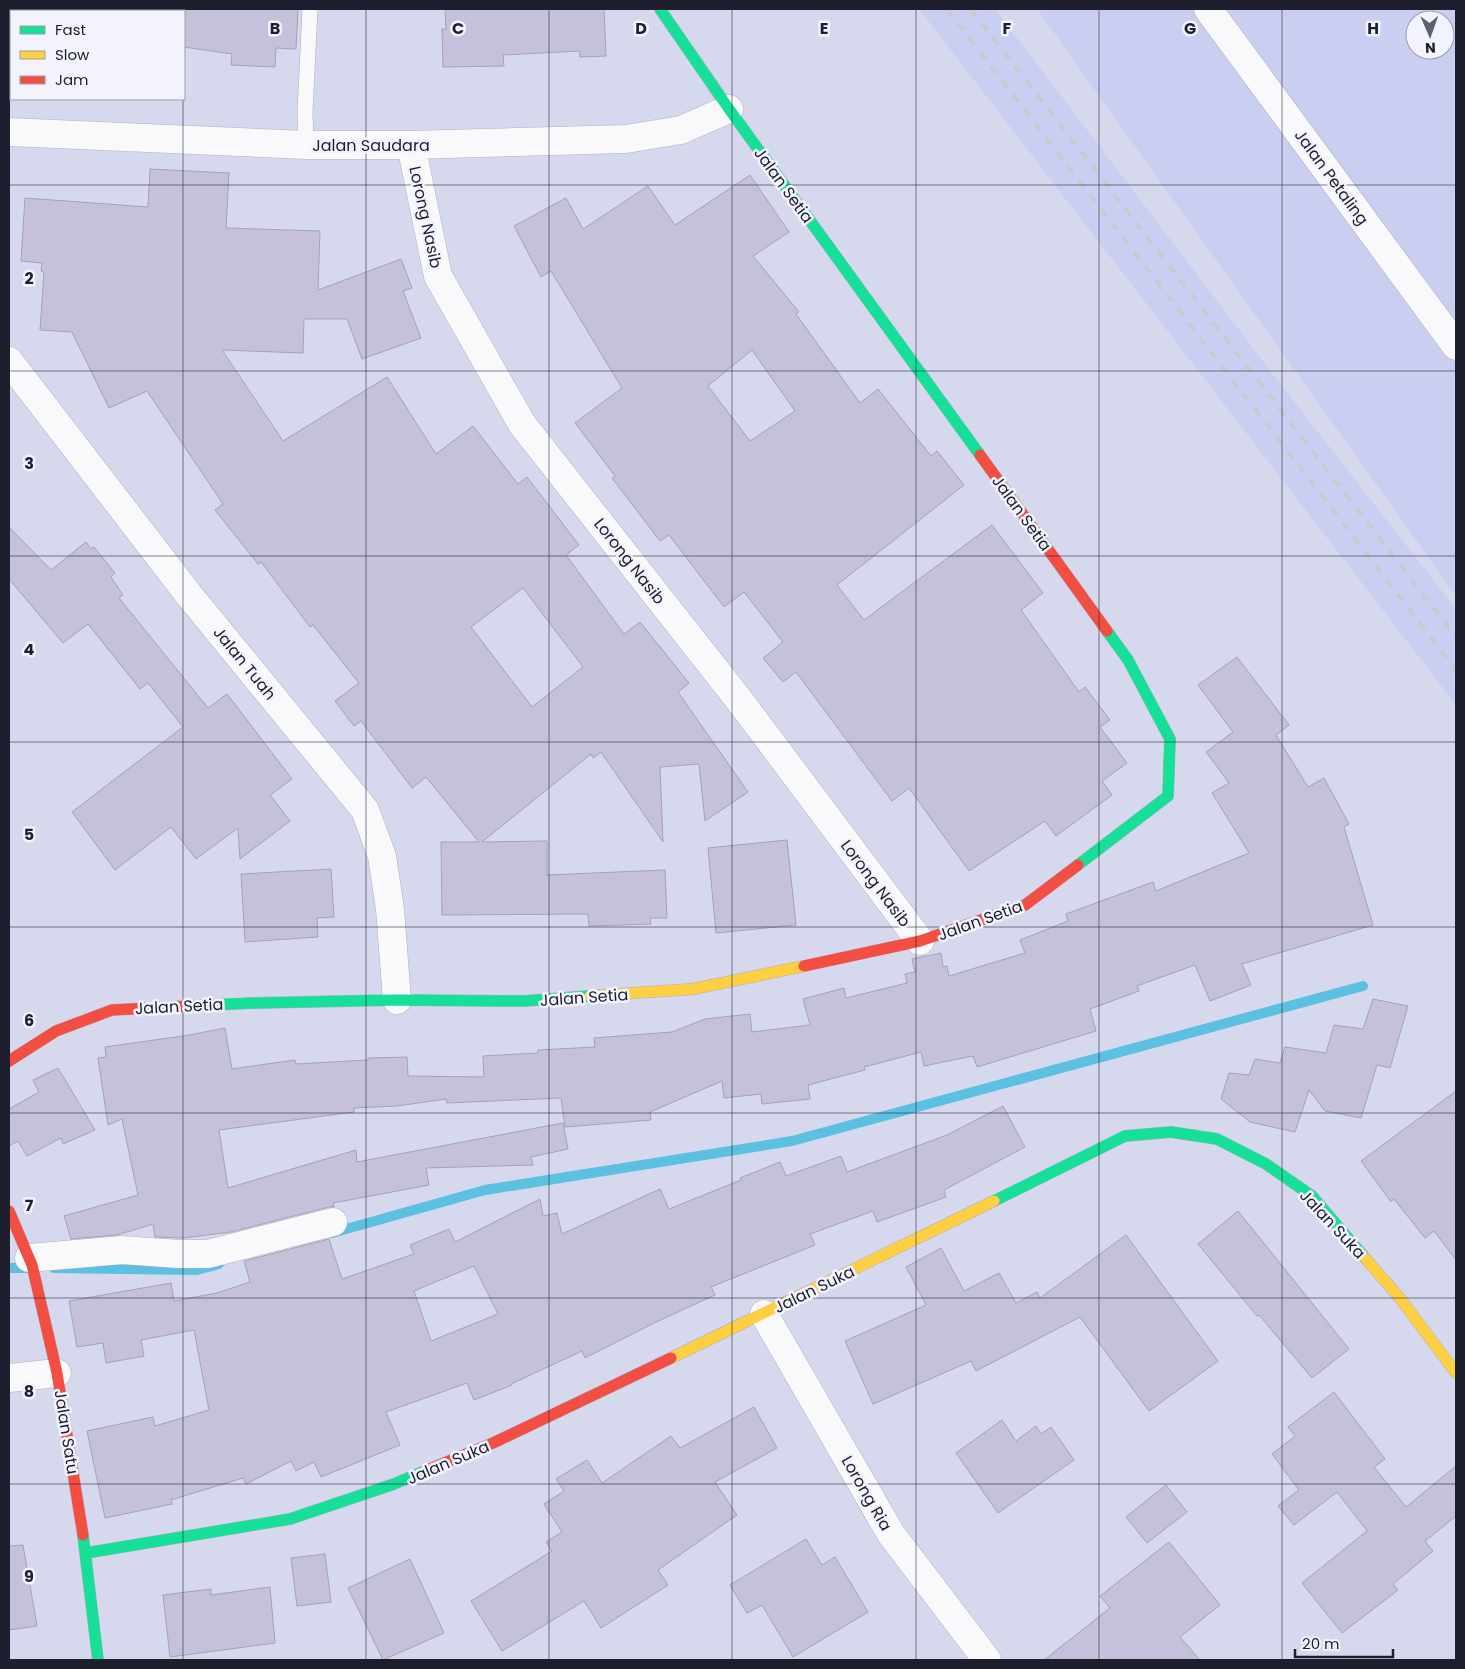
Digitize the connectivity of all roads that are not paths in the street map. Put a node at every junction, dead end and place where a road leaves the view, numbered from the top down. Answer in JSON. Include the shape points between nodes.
{"nodes":[{"id":1,"x":310,"y":9,"type":"edge"},
{"id":2,"x":660,"y":9,"type":"edge"},
{"id":3,"x":1208,"y":9,"type":"edge"},
{"id":4,"x":729,"y":109,"type":"junction"},
{"id":5,"x":9,"y":132,"type":"edge"},
{"id":6,"x":306,"y":145,"type":"junction"},
{"id":7,"x":411,"y":145,"type":"junction"},
{"id":8,"x":1456,"y":346,"type":"edge"},
{"id":9,"x":9,"y":361,"type":"edge"},
{"id":10,"x":920,"y":941,"type":"junction"},
{"id":11,"x":396,"y":1000,"type":"junction"},
{"id":12,"x":9,"y":1061,"type":"edge"},
{"id":13,"x":9,"y":1211,"type":"edge"},
{"id":14,"x":333,"y":1222,"type":"dead end"},
{"id":15,"x":31,"y":1261,"type":"junction"},
{"id":16,"x":764,"y":1314,"type":"junction"},
{"id":17,"x":57,"y":1372,"type":"junction"},
{"id":18,"x":1456,"y":1373,"type":"edge"},
{"id":19,"x":9,"y":1378,"type":"edge"},
{"id":20,"x":86,"y":1553,"type":"junction"},
{"id":21,"x":98,"y":1660,"type":"edge"},
{"id":22,"x":988,"y":1660,"type":"edge"}],
"edges":[{"from":1,"to":6,"type":"lane"},
{"from":2,"to":4,"type":"street"},
{"from":3,"to":8,"type":"street","name":"Jalan Petaling"},
{"from":4,"to":7,"type":"street","name":"Jalan Saudara","via":[[681,130],[626,139]]},
{"from":4,"to":10,"type":"street","name":"Jalan Setia","via":[[1128,660],[1170,739],[1168,796],[1025,905]]},
{"from":5,"to":6,"type":"street","name":"Jalan Saudara"},
{"from":6,"to":7,"type":"street","name":"Jalan Saudara"},
{"from":7,"to":10,"type":"street","name":"Lorong Nasib","via":[[438,276],[522,424],[743,705]]},
{"from":9,"to":11,"type":"street","name":"Jalan Tuah","via":[[189,595],[365,810],[382,856],[390,909]]},
{"from":10,"to":11,"type":"street","name":"Jalan Setia","via":[[693,989],[524,1001]]},
{"from":11,"to":12,"type":"street","name":"Jalan Setia","via":[[112,1010],[56,1031]]},
{"from":13,"to":15,"type":"street","name":"Jalan Satu"},
{"from":14,"to":15,"type":"street","via":[[208,1254],[122,1250]]},
{"from":15,"to":17,"type":"street","name":"Jalan Satu"},
{"from":16,"to":18,"type":"street","name":"Jalan Suka","via":[[1125,1136],[1171,1132],[1217,1139],[1266,1164],[1312,1196],[1399,1297]]},
{"from":16,"to":20,"type":"street","name":"Jalan Suka","via":[[493,1442],[394,1484],[290,1519]]},
{"from":16,"to":22,"type":"street","name":"Lorong Ria","via":[[891,1534]]},
{"from":17,"to":19,"type":"street"},
{"from":17,"to":20,"type":"street","name":"Jalan Satu"},
{"from":20,"to":21,"type":"street","name":"Jalan Satu"}]}
